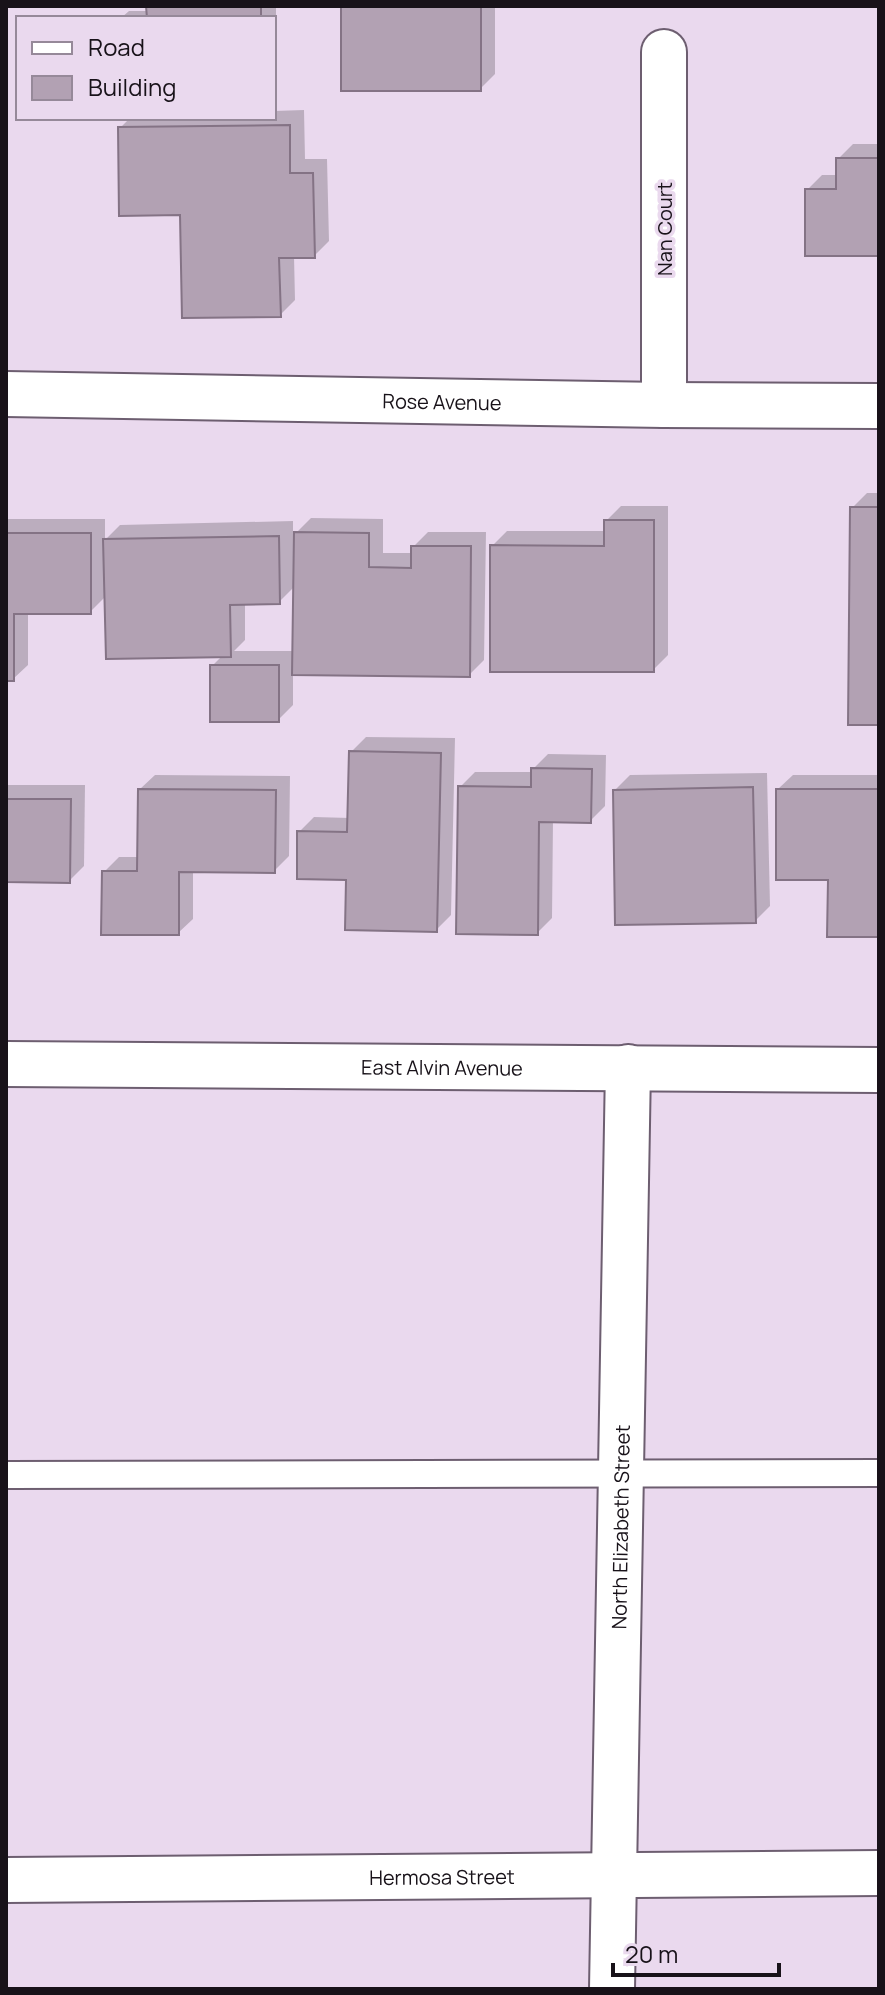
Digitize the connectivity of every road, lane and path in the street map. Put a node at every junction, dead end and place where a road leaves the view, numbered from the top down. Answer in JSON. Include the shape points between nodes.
{"nodes":[{"id":1,"x":664,"y":52,"type":"dead end"},
{"id":2,"x":6,"y":394,"type":"edge"},
{"id":3,"x":664,"y":405,"type":"junction"},
{"id":4,"x":879,"y":406,"type":"edge"},
{"id":5,"x":6,"y":1064,"type":"edge"},
{"id":6,"x":628,"y":1067,"type":"junction"},
{"id":7,"x":879,"y":1070,"type":"edge"},
{"id":8,"x":879,"y":1473,"type":"edge"},
{"id":9,"x":620,"y":1474,"type":"junction"},
{"id":10,"x":6,"y":1475,"type":"edge"},
{"id":11,"x":879,"y":1873,"type":"edge"},
{"id":12,"x":613,"y":1875,"type":"junction"},
{"id":13,"x":6,"y":1880,"type":"edge"},
{"id":14,"x":612,"y":1989,"type":"edge"}],
"edges":[{"from":1,"to":3,"type":"street","name":"Nan Court"},
{"from":2,"to":3,"type":"street","name":"Rose Avenue"},
{"from":3,"to":4,"type":"street","name":"Rose Avenue"},
{"from":5,"to":6,"type":"street","name":"East Alvin Avenue"},
{"from":6,"to":7,"type":"street","name":"East Alvin Avenue"},
{"from":6,"to":9,"type":"street","name":"North Elizabeth Street"},
{"from":8,"to":9,"type":"lane"},
{"from":9,"to":10,"type":"lane"},
{"from":9,"to":12,"type":"street","name":"North Elizabeth Street"},
{"from":11,"to":12,"type":"street","name":"Hermosa Street"},
{"from":12,"to":13,"type":"street","name":"Hermosa Street"},
{"from":12,"to":14,"type":"street","name":"North Elizabeth Street"}]}
